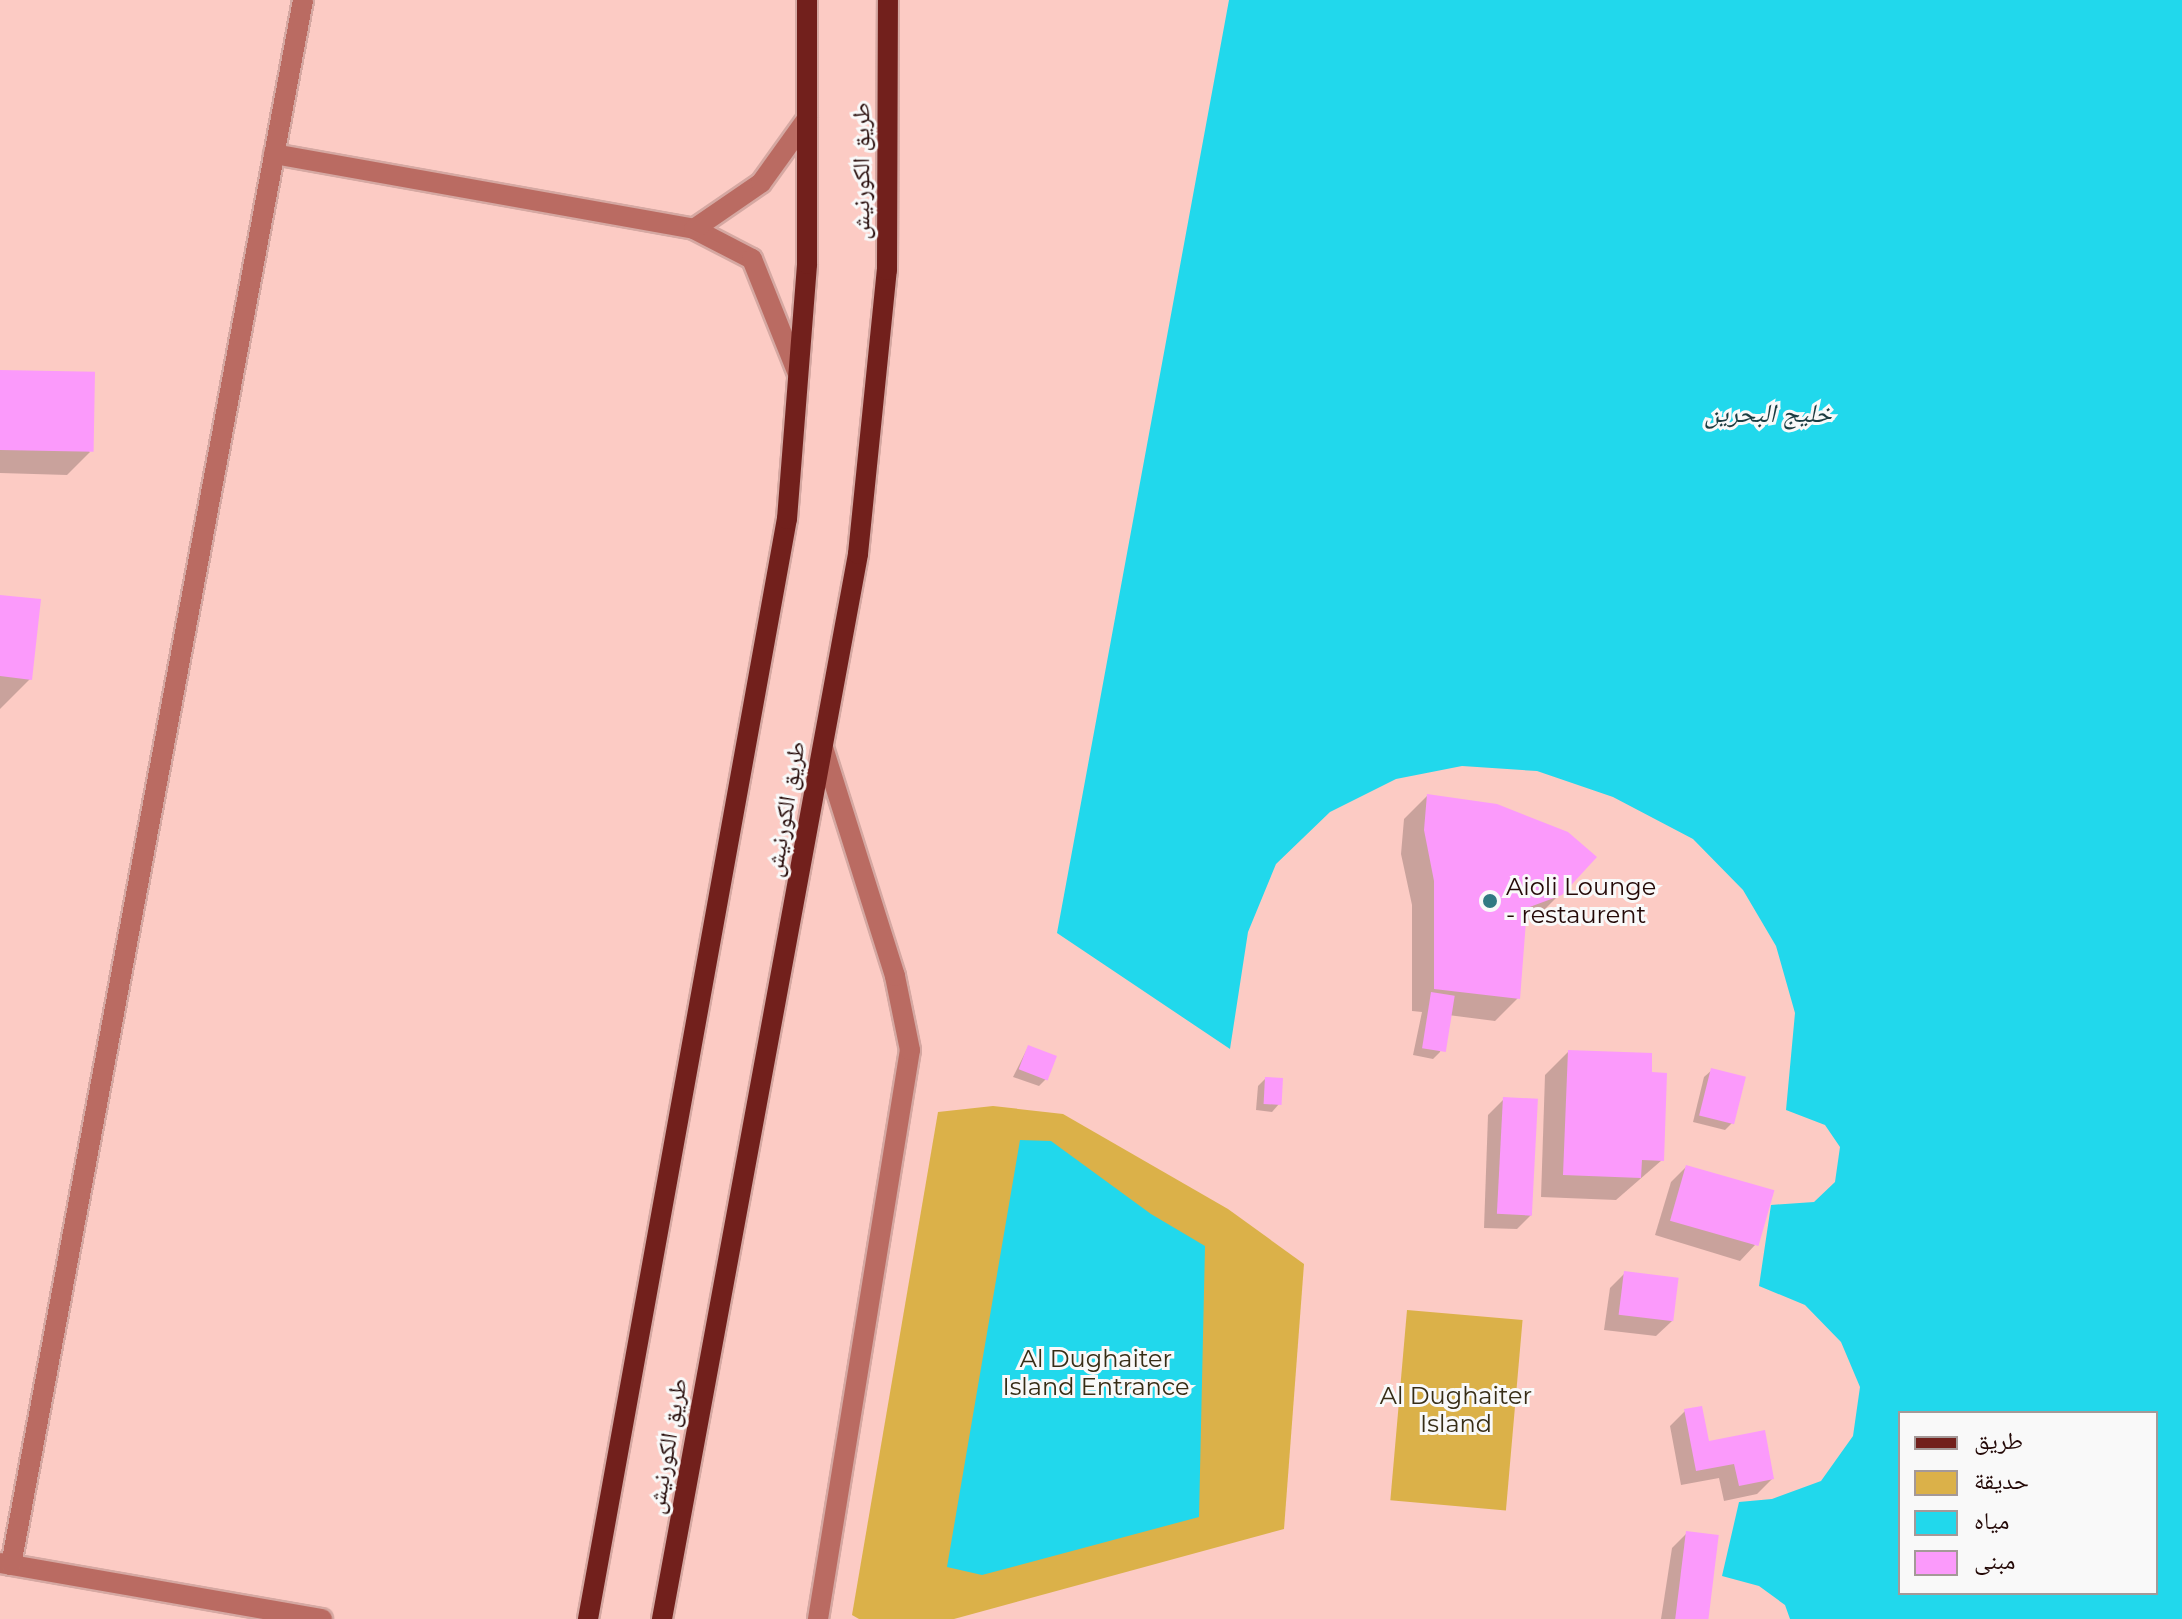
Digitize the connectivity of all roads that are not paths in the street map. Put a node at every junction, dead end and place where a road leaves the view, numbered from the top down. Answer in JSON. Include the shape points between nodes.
{"nodes":[{"id":1,"x":303,"y":0,"type":"edge"},
{"id":2,"x":807,"y":0,"type":"edge"},
{"id":3,"x":888,"y":0,"type":"edge"},
{"id":4,"x":807,"y":119,"type":"junction"},
{"id":5,"x":274,"y":154,"type":"junction"},
{"id":6,"x":694,"y":229,"type":"junction"},
{"id":7,"x":798,"y":375,"type":"junction"},
{"id":8,"x":823,"y":748,"type":"junction"},
{"id":9,"x":5,"y":1564,"type":"edge"},
{"id":10,"x":322,"y":1619,"type":"edge"},
{"id":11,"x":588,"y":1619,"type":"edge"},
{"id":12,"x":662,"y":1619,"type":"edge"},
{"id":13,"x":818,"y":1619,"type":"edge"}],
"edges":[{"from":1,"to":5,"type":"street"},
{"from":2,"to":4,"type":"main road","name":"طريق الكورنيش"},
{"from":3,"to":8,"type":"main road","name":"طريق الكورنيش","via":[[887,270],[858,554]]},
{"from":4,"to":6,"type":"street","via":[[761,183]]},
{"from":4,"to":7,"type":"main road","name":"طريق الكورنيش","via":[[807,264]]},
{"from":5,"to":6,"type":"street"},
{"from":5,"to":9,"type":"street"},
{"from":6,"to":7,"type":"street","via":[[752,259]]},
{"from":7,"to":11,"type":"main road","name":"طريق الكورنيش","via":[[787,519]]},
{"from":8,"to":12,"type":"main road","name":"طريق الكورنيش"},
{"from":8,"to":13,"type":"street","via":[[895,976],[910,1050]]},
{"from":9,"to":10,"type":"street"}]}
